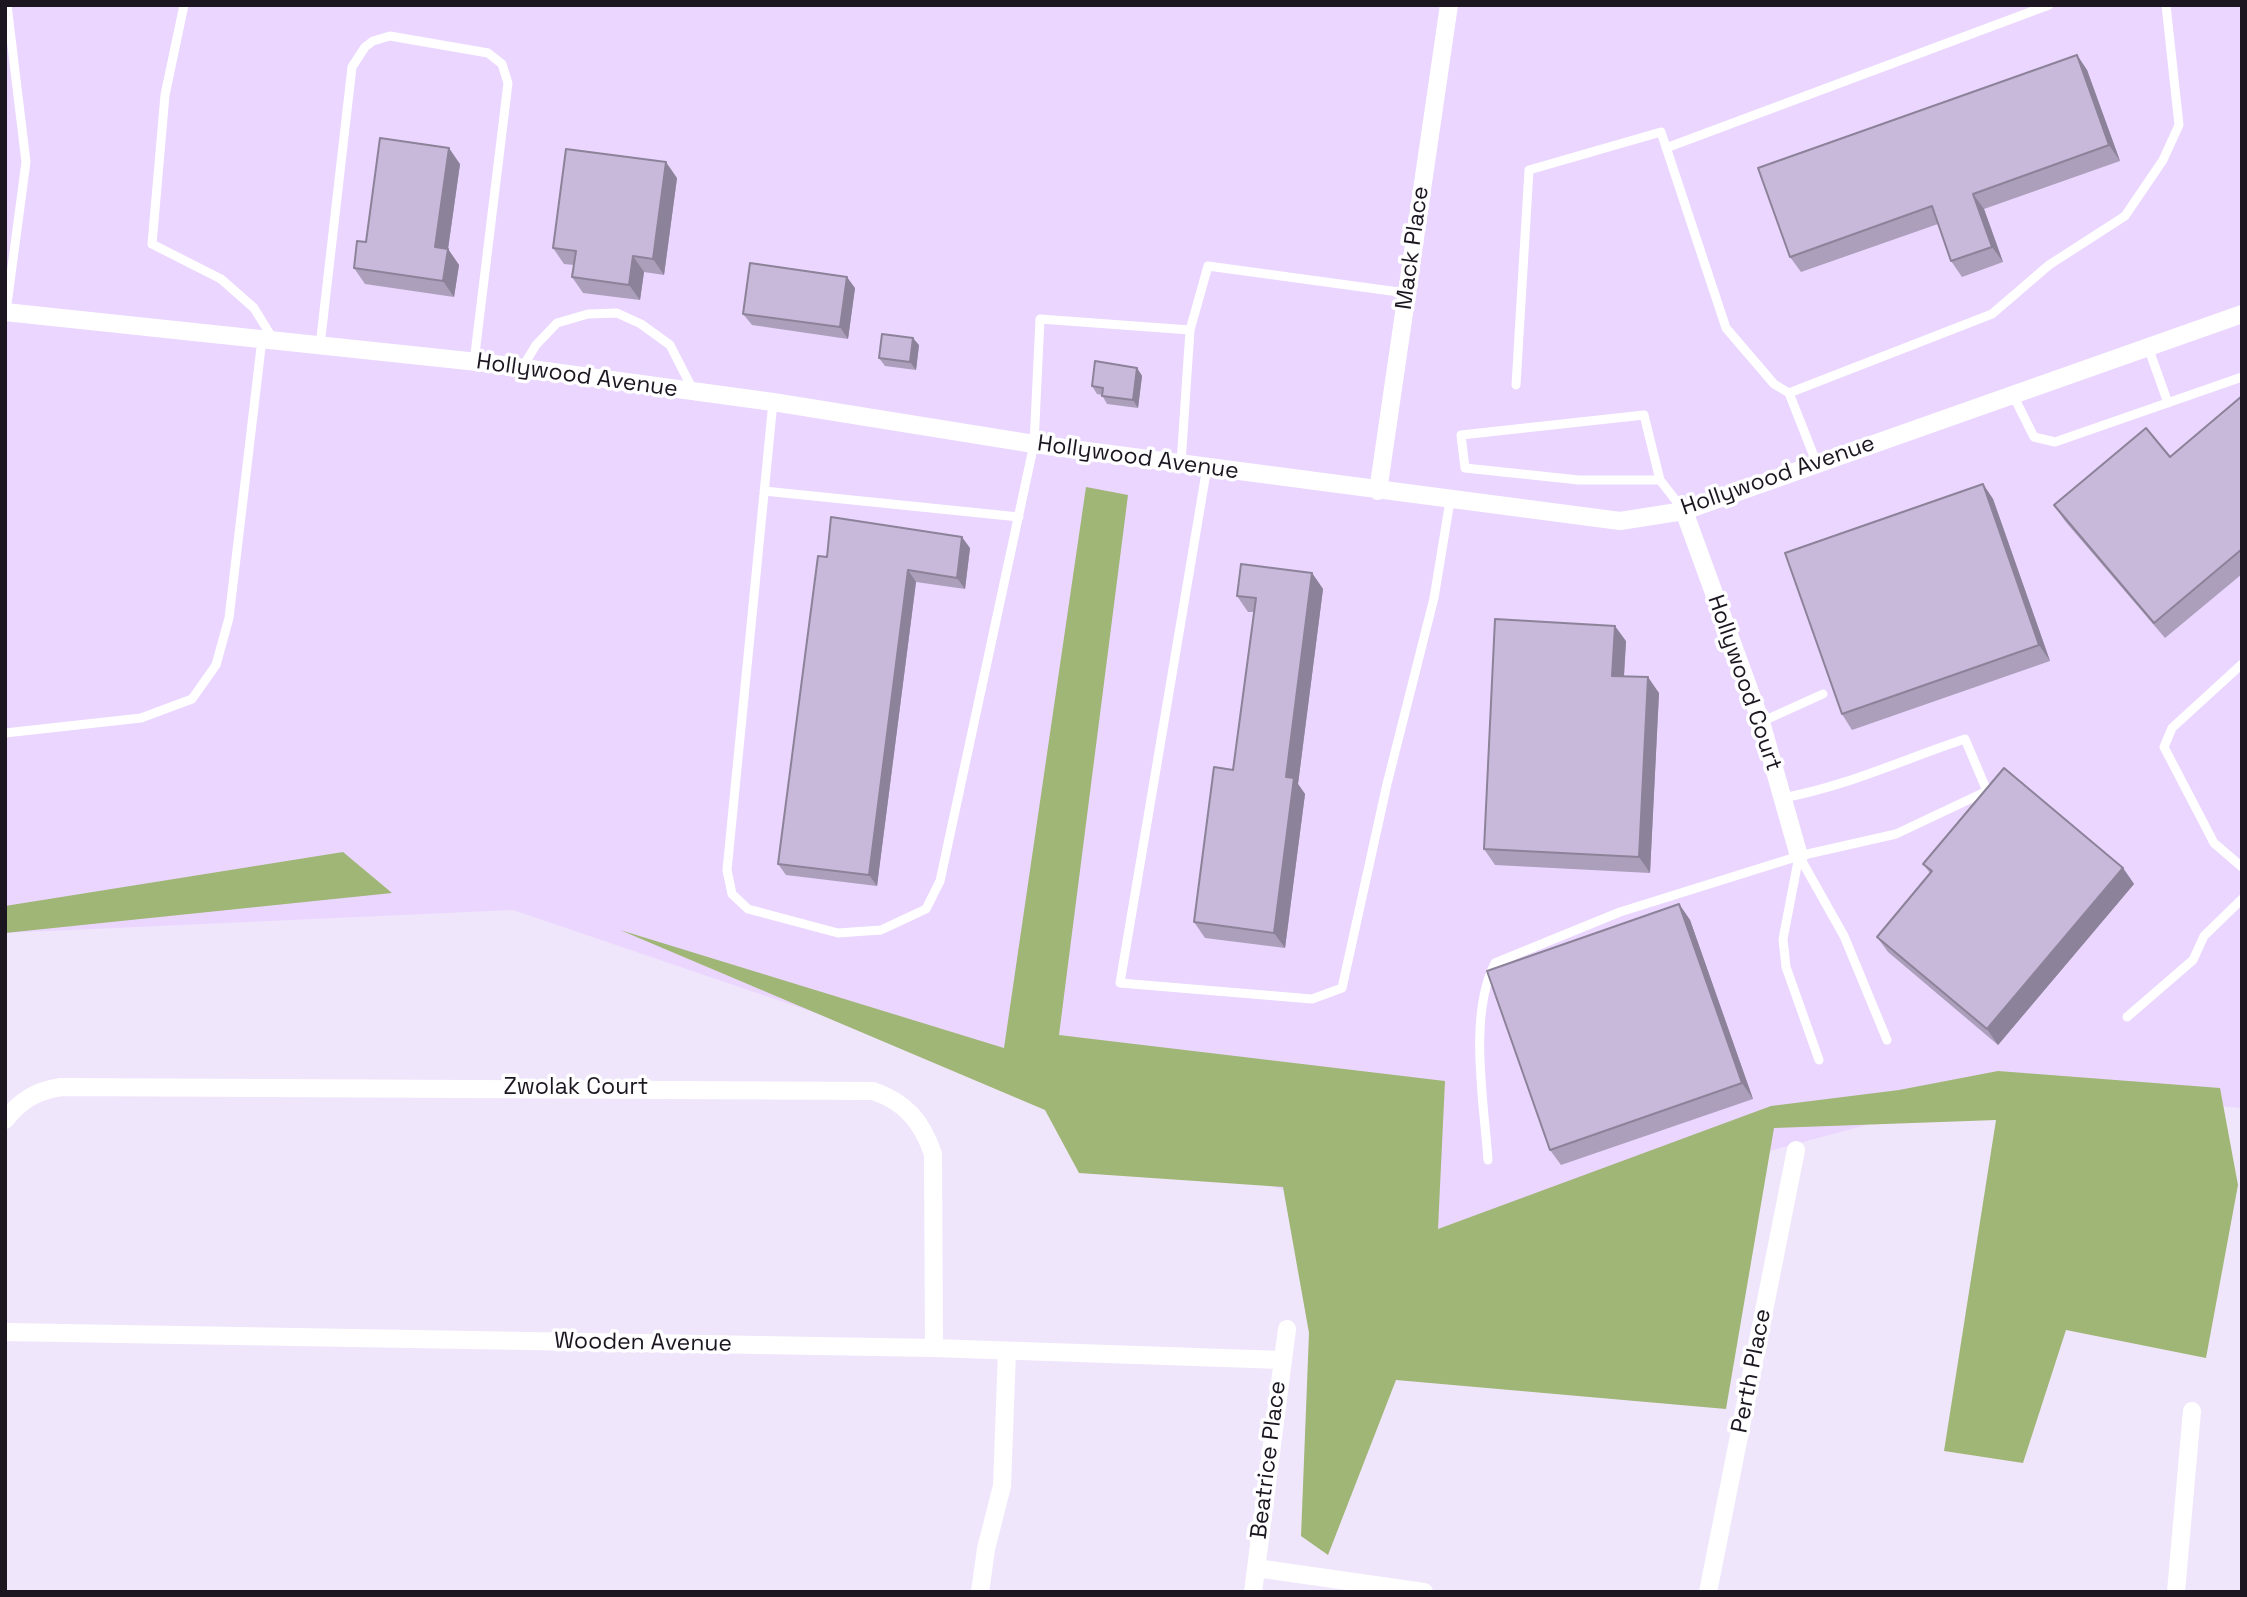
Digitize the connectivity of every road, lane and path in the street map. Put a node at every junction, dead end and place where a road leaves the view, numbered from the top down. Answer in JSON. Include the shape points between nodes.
{"nodes":[{"id":1,"x":7,"y":5,"type":"edge"},
{"id":2,"x":184,"y":5,"type":"edge"},
{"id":3,"x":1449,"y":5,"type":"edge"},
{"id":4,"x":2049,"y":5,"type":"edge"},
{"id":5,"x":2166,"y":5,"type":"edge"},
{"id":6,"x":1667,"y":148,"type":"junction"},
{"id":7,"x":9,"y":268,"type":"edge"},
{"id":8,"x":1406,"y":293,"type":"junction"},
{"id":9,"x":6,"y":312,"type":"edge"},
{"id":10,"x":2242,"y":314,"type":"edge"},
{"id":11,"x":1190,"y":330,"type":"junction"},
{"id":12,"x":268,"y":340,"type":"junction"},
{"id":13,"x":320,"y":345,"type":"junction"},
{"id":14,"x":2148,"y":347,"type":"junction"},
{"id":15,"x":474,"y":362,"type":"junction"},
{"id":16,"x":522,"y":368,"type":"junction"},
{"id":17,"x":2242,"y":377,"type":"edge"},
{"id":18,"x":1516,"y":385,"type":"dead end"},
{"id":19,"x":693,"y":391,"type":"junction"},
{"id":20,"x":1789,"y":393,"type":"junction"},
{"id":21,"x":2014,"y":395,"type":"junction"},
{"id":22,"x":773,"y":402,"type":"junction"},
{"id":23,"x":2168,"y":402,"type":"junction"},
{"id":24,"x":1034,"y":444,"type":"junction"},
{"id":25,"x":1181,"y":463,"type":"junction"},
{"id":26,"x":1816,"y":464,"type":"junction"},
{"id":27,"x":1208,"y":467,"type":"junction"},
{"id":28,"x":1660,"y":480,"type":"junction"},
{"id":29,"x":764,"y":491,"type":"junction"},
{"id":30,"x":1378,"y":491,"type":"junction"},
{"id":31,"x":1450,"y":501,"type":"junction"},
{"id":32,"x":1684,"y":511,"type":"junction"},
{"id":33,"x":1019,"y":517,"type":"junction"},
{"id":34,"x":2242,"y":664,"type":"edge"},
{"id":35,"x":1823,"y":694,"type":"dead end"},
{"id":36,"x":1761,"y":722,"type":"junction"},
{"id":37,"x":5,"y":733,"type":"edge"},
{"id":38,"x":1782,"y":798,"type":"junction"},
{"id":39,"x":1799,"y":856,"type":"junction"},
{"id":40,"x":2242,"y":867,"type":"edge"},
{"id":41,"x":2242,"y":899,"type":"edge"},
{"id":42,"x":2127,"y":1017,"type":"dead end"},
{"id":43,"x":1887,"y":1040,"type":"dead end"},
{"id":44,"x":1819,"y":1060,"type":"dead end"},
{"id":45,"x":5,"y":1120,"type":"edge"},
{"id":46,"x":1796,"y":1150,"type":"dead end"},
{"id":47,"x":1488,"y":1160,"type":"dead end"},
{"id":48,"x":1287,"y":1329,"type":"dead end"},
{"id":49,"x":5,"y":1332,"type":"edge"},
{"id":50,"x":934,"y":1348,"type":"junction"},
{"id":51,"x":1007,"y":1351,"type":"junction"},
{"id":52,"x":1282,"y":1360,"type":"junction"},
{"id":53,"x":2192,"y":1411,"type":"dead end"},
{"id":54,"x":1256,"y":1568,"type":"junction"},
{"id":55,"x":980,"y":1592,"type":"edge"},
{"id":56,"x":1252,"y":1592,"type":"edge"},
{"id":57,"x":1424,"y":1592,"type":"edge"},
{"id":58,"x":1709,"y":1592,"type":"edge"},
{"id":59,"x":2176,"y":1592,"type":"edge"}],
"edges":[{"from":1,"to":7,"type":"lane","via":[[26,162]]},
{"from":2,"to":12,"type":"lane","via":[[165,95],[152,244],[221,279],[254,308]]},
{"from":3,"to":8,"type":"street","name":"Mack Place"},
{"from":4,"to":6,"type":"lane"},
{"from":5,"to":20,"type":"lane","via":[[2179,125],[2163,160],[2125,216],[2049,265],[1992,314]]},
{"from":6,"to":18,"type":"lane","via":[[1661,132],[1529,170]]},
{"from":6,"to":20,"type":"lane","via":[[1726,328],[1774,384]]},
{"from":7,"to":9,"type":"lane"},
{"from":8,"to":11,"type":"lane","via":[[1208,266]]},
{"from":8,"to":30,"type":"street","name":"Mack Place"},
{"from":9,"to":12,"type":"street","name":"Hollywood Avenue"},
{"from":10,"to":14,"type":"street","name":"Hollywood Avenue"},
{"from":11,"to":24,"type":"lane","via":[[1040,319]]},
{"from":11,"to":25,"type":"lane"},
{"from":12,"to":13,"type":"street","name":"Hollywood Avenue"},
{"from":12,"to":37,"type":"lane","via":[[229,618],[216,666],[192,699],[141,718]]},
{"from":13,"to":15,"type":"street","name":"Hollywood Avenue"},
{"from":13,"to":15,"type":"lane","via":[[352,67],[365,47],[390,36],[488,53],[502,64],[509,83]]},
{"from":14,"to":21,"type":"street","name":"Hollywood Avenue"},
{"from":14,"to":23,"type":"lane"},
{"from":15,"to":16,"type":"street","name":"Hollywood Avenue"},
{"from":16,"to":19,"type":"street","name":"Hollywood Avenue"},
{"from":16,"to":19,"type":"lane","via":[[557,323],[588,314],[617,313],[670,345]]},
{"from":17,"to":23,"type":"lane"},
{"from":19,"to":22,"type":"street","name":"Hollywood Avenue"},
{"from":20,"to":26,"type":"lane"},
{"from":21,"to":23,"type":"lane","via":[[2034,437],[2055,442]]},
{"from":21,"to":26,"type":"street","name":"Hollywood Avenue"},
{"from":22,"to":24,"type":"street","name":"Hollywood Avenue"},
{"from":22,"to":29,"type":"lane"},
{"from":24,"to":25,"type":"street","name":"Hollywood Avenue"},
{"from":24,"to":33,"type":"lane"},
{"from":25,"to":27,"type":"street","name":"Hollywood Avenue"},
{"from":26,"to":32,"type":"street","name":"Hollywood Avenue"},
{"from":27,"to":30,"type":"street","name":"Hollywood Avenue"},
{"from":27,"to":31,"type":"lane","via":[[1119,983],[1312,999],[1342,988],[1434,598]]},
{"from":28,"to":28,"type":"lane","via":[[1644,415],[1461,435],[1465,468],[1579,480]]},
{"from":28,"to":32,"type":"lane"},
{"from":29,"to":33,"type":"lane"},
{"from":29,"to":33,"type":"lane","via":[[727,870],[732,894],[748,909],[838,933],[881,930],[926,909],[940,881]]},
{"from":30,"to":31,"type":"street","name":"Hollywood Avenue"},
{"from":31,"to":32,"type":"street","name":"Hollywood Avenue","via":[[1620,521]]},
{"from":32,"to":36,"type":"street","name":"Hollywood Court"},
{"from":34,"to":40,"type":"lane","via":[[2172,728],[2164,747],[2214,843]]},
{"from":35,"to":36,"type":"lane"},
{"from":36,"to":38,"type":"street","name":"Hollywood Court"},
{"from":38,"to":39,"type":"street","name":"Hollywood Court"},
{"from":38,"to":39,"type":"lane","via":[[1825,791],[1965,740],[1987,791],[1896,834]]},
{"from":39,"to":43,"type":"lane","via":[[1844,936]]},
{"from":39,"to":44,"type":"lane","via":[[1783,939],[1786,967]]},
{"from":39,"to":47,"type":"lane","via":[[1620,912],[1495,963],[1487,978],[1481,1027]]},
{"from":41,"to":42,"type":"lane","via":[[2204,936],[2193,960]]},
{"from":45,"to":50,"type":"street","name":"Zwolak Court","via":[[24,1099],[61,1087],[873,1091],[909,1110],[924,1130],[933,1154]]},
{"from":46,"to":58,"type":"street","name":"Perth Place"},
{"from":48,"to":52,"type":"street","name":"Beatrice Place"},
{"from":49,"to":50,"type":"street","name":"Wooden Avenue"},
{"from":50,"to":51,"type":"street","name":"Wooden Avenue"},
{"from":51,"to":52,"type":"street","name":"Wooden Avenue"},
{"from":51,"to":55,"type":"street","via":[[1002,1486]]},
{"from":52,"to":54,"type":"street","name":"Beatrice Place"},
{"from":53,"to":59,"type":"street"},
{"from":54,"to":56,"type":"street","name":"Beatrice Place"},
{"from":54,"to":57,"type":"street"}]}
